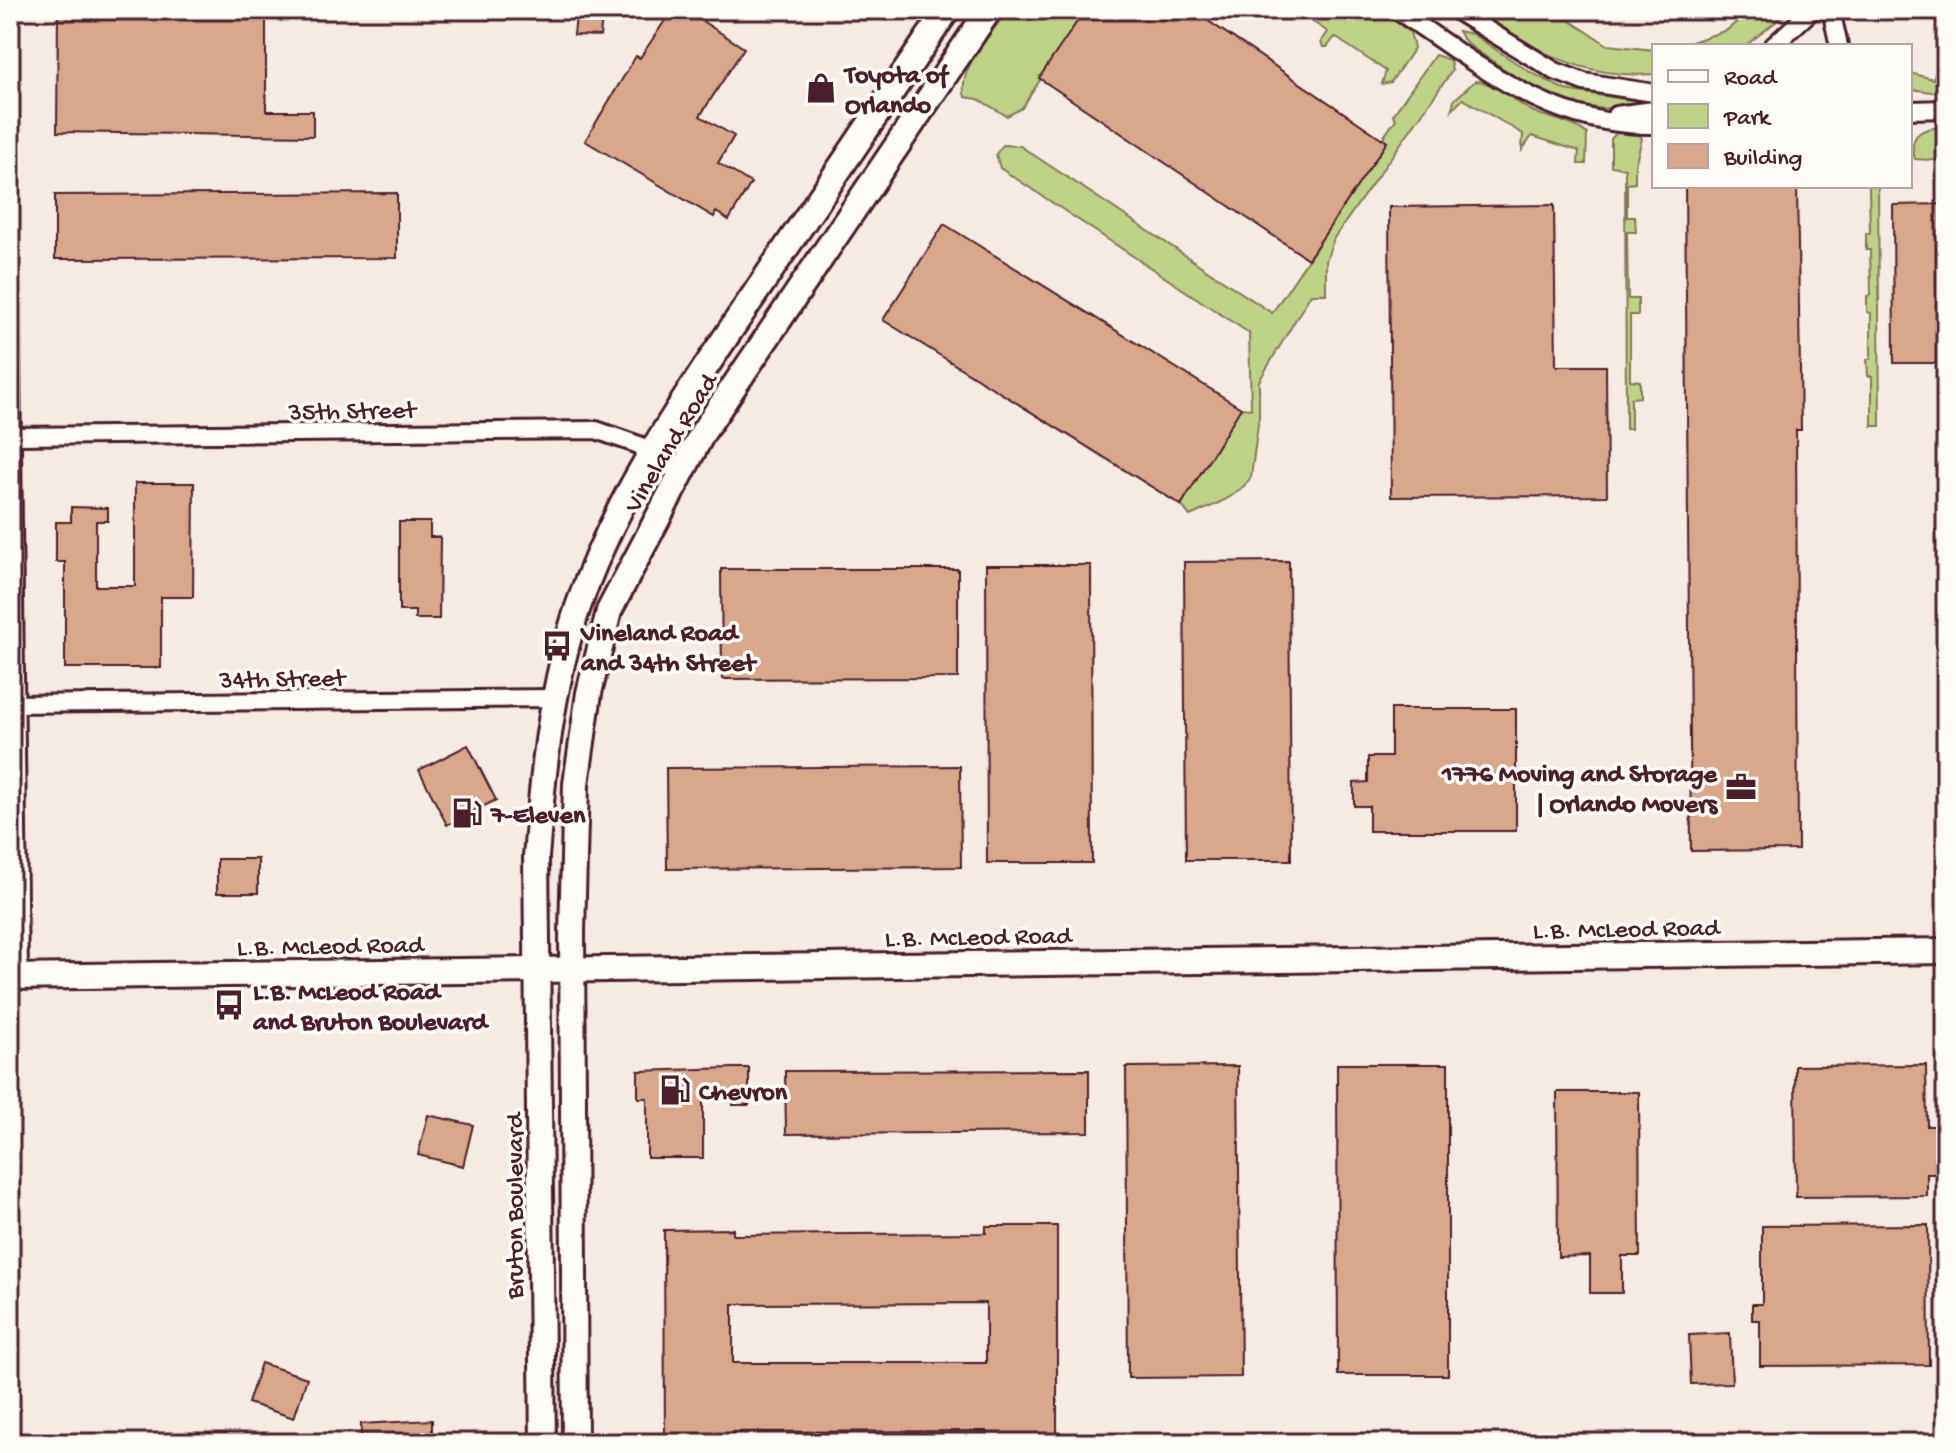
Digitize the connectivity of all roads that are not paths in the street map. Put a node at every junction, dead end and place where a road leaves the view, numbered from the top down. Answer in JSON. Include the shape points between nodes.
{"nodes":[{"id":1,"x":947,"y":10,"type":"edge"},
{"id":2,"x":989,"y":10,"type":"edge"},
{"id":3,"x":1397,"y":10,"type":"edge"},
{"id":4,"x":1455,"y":10,"type":"edge"},
{"id":5,"x":1812,"y":10,"type":"edge"},
{"id":6,"x":1831,"y":10,"type":"edge"},
{"id":7,"x":1788,"y":34,"type":"junction"},
{"id":8,"x":1769,"y":44,"type":"edge"},
{"id":9,"x":1776,"y":44,"type":"edge"},
{"id":10,"x":1839,"y":44,"type":"edge"},
{"id":11,"x":1652,"y":84,"type":"edge"},
{"id":12,"x":1630,"y":88,"type":"junction"},
{"id":13,"x":1652,"y":93,"type":"edge"},
{"id":14,"x":1551,"y":108,"type":"junction"},
{"id":15,"x":1946,"y":109,"type":"edge"},
{"id":16,"x":1652,"y":110,"type":"edge"},
{"id":17,"x":1912,"y":110,"type":"edge"},
{"id":18,"x":1652,"y":125,"type":"edge"},
{"id":19,"x":10,"y":295,"type":"edge"},
{"id":20,"x":12,"y":436,"type":"edge"},
{"id":21,"x":651,"y":453,"type":"junction"},
{"id":22,"x":680,"y":474,"type":"junction"},
{"id":23,"x":555,"y":698,"type":"junction"},
{"id":24,"x":13,"y":704,"type":"edge"},
{"id":25,"x":1946,"y":951,"type":"edge"},
{"id":26,"x":539,"y":968,"type":"junction"},
{"id":27,"x":572,"y":968,"type":"junction"},
{"id":28,"x":15,"y":977,"type":"edge"},
{"id":29,"x":543,"y":1443,"type":"edge"},
{"id":30,"x":575,"y":1443,"type":"edge"}],
"edges":[{"from":1,"to":21,"type":"street","name":"Vineland Road"},
{"from":2,"to":22,"type":"street","name":"Vineland Road","via":[[703,432]]},
{"from":3,"to":14,"type":"street"},
{"from":4,"to":12,"type":"street","via":[[1555,71],[1584,82]]},
{"from":5,"to":7,"type":"street"},
{"from":6,"to":10,"type":"street"},
{"from":7,"to":8,"type":"street"},
{"from":7,"to":9,"type":"street"},
{"from":11,"to":12,"type":"street"},
{"from":12,"to":13,"type":"street"},
{"from":14,"to":16,"type":"street","via":[[1616,115]]},
{"from":14,"to":18,"type":"street","via":[[1597,122]]},
{"from":15,"to":17,"type":"street"},
{"from":19,"to":20,"type":"street"},
{"from":20,"to":21,"type":"street","name":"35th Street","via":[[596,430]]},
{"from":20,"to":24,"type":"street"},
{"from":21,"to":22,"type":"street","name":"35th Street"},
{"from":21,"to":23,"type":"street","name":"Vineland Road","via":[[578,607]]},
{"from":22,"to":27,"type":"street","name":"Vineland Road","via":[[609,611],[589,693],[576,784]]},
{"from":23,"to":24,"type":"street","name":"34th Street"},
{"from":23,"to":26,"type":"street","name":"Vineland Road","via":[[536,857]]},
{"from":24,"to":28,"type":"street"},
{"from":25,"to":27,"type":"street","name":"L.B. McLeod Road"},
{"from":26,"to":27,"type":"street","name":"L.B. McLeod Road"},
{"from":26,"to":28,"type":"street","name":"L.B. McLeod Road"},
{"from":26,"to":29,"type":"street","name":"Bruton Boulevard"},
{"from":27,"to":30,"type":"street"}]}
